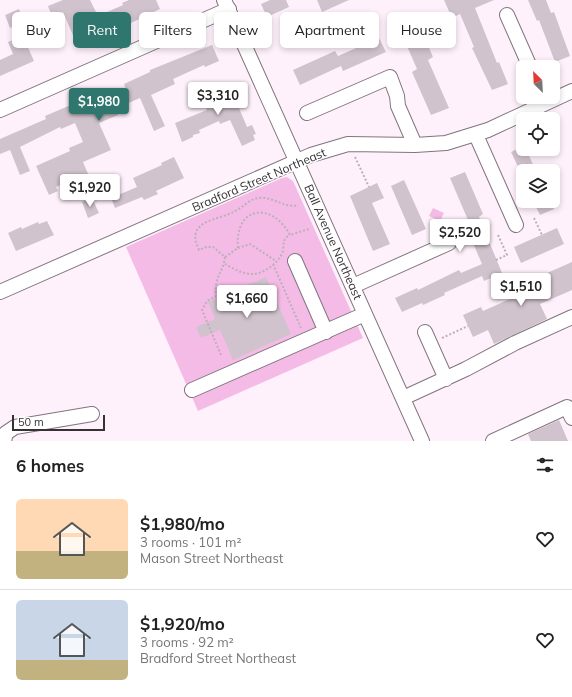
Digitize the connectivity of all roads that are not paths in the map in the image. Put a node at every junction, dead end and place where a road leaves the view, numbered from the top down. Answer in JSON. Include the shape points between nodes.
{"nodes":[{"id":1,"x":226,"y":5,"type":"edge"},
{"id":2,"x":507,"y":15,"type":"dead end"},
{"id":3,"x":527,"y":60,"type":"edge"},
{"id":4,"x":572,"y":91,"type":"edge"},
{"id":5,"x":560,"y":95,"type":"edge"},
{"id":6,"x":536,"y":104,"type":"edge"},
{"id":7,"x":0,"y":110,"type":"edge"},
{"id":8,"x":307,"y":113,"type":"dead end"},
{"id":9,"x":476,"y":135,"type":"junction"},
{"id":10,"x":415,"y":145,"type":"junction"},
{"id":11,"x":296,"y":162,"type":"junction"},
{"id":12,"x":516,"y":225,"type":"dead end"},
{"id":13,"x":449,"y":243,"type":"dead end"},
{"id":14,"x":295,"y":260,"type":"dead end"},
{"id":15,"x":353,"y":286,"type":"junction"},
{"id":16,"x":0,"y":292,"type":"edge"},
{"id":17,"x":365,"y":314,"type":"junction"},
{"id":18,"x":572,"y":317,"type":"edge"},
{"id":19,"x":326,"y":332,"type":"junction"},
{"id":20,"x":427,"y":337,"type":"road end"},
{"id":21,"x":446,"y":379,"type":"junction"},
{"id":22,"x":192,"y":390,"type":"dead end"},
{"id":23,"x":403,"y":398,"type":"junction"},
{"id":24,"x":92,"y":414,"type":"dead end"},
{"id":25,"x":572,"y":418,"type":"edge"},
{"id":26,"x":4,"y":441,"type":"edge"},
{"id":27,"x":422,"y":441,"type":"edge"},
{"id":28,"x":493,"y":441,"type":"edge"}],
"edges":[{"from":1,"to":7,"type":"street"},
{"from":1,"to":11,"type":"street","name":"Ball Avenue Northeast"},
{"from":2,"to":3,"type":"street"},
{"from":4,"to":5,"type":"street","name":"Bradford Street Northeast"},
{"from":6,"to":9,"type":"street","name":"Bradford Street Northeast"},
{"from":8,"to":10,"type":"street","via":[[390,77],[398,106]]},
{"from":9,"to":10,"type":"street","name":"Bradford Street Northeast","via":[[446,143]]},
{"from":9,"to":12,"type":"street"},
{"from":10,"to":11,"type":"street","name":"Bradford Street Northeast","via":[[348,144]]},
{"from":11,"to":15,"type":"street","name":"Ball Avenue Northeast"},
{"from":11,"to":16,"type":"street","name":"Bradford Street Northeast"},
{"from":13,"to":15,"type":"street"},
{"from":14,"to":19,"type":"street"},
{"from":15,"to":17,"type":"street","name":"Ball Avenue Northeast"},
{"from":17,"to":19,"type":"street"},
{"from":17,"to":23,"type":"street","name":"Ball Avenue Northeast"},
{"from":18,"to":21,"type":"street"},
{"from":19,"to":22,"type":"street"},
{"from":20,"to":21,"type":"street"},
{"from":21,"to":23,"type":"street"},
{"from":23,"to":27,"type":"street","name":"Ball Avenue Northeast"},
{"from":24,"to":26,"type":"street","via":[[15,427],[6,433]]},
{"from":25,"to":28,"type":"street","via":[[567,407]]}]}
